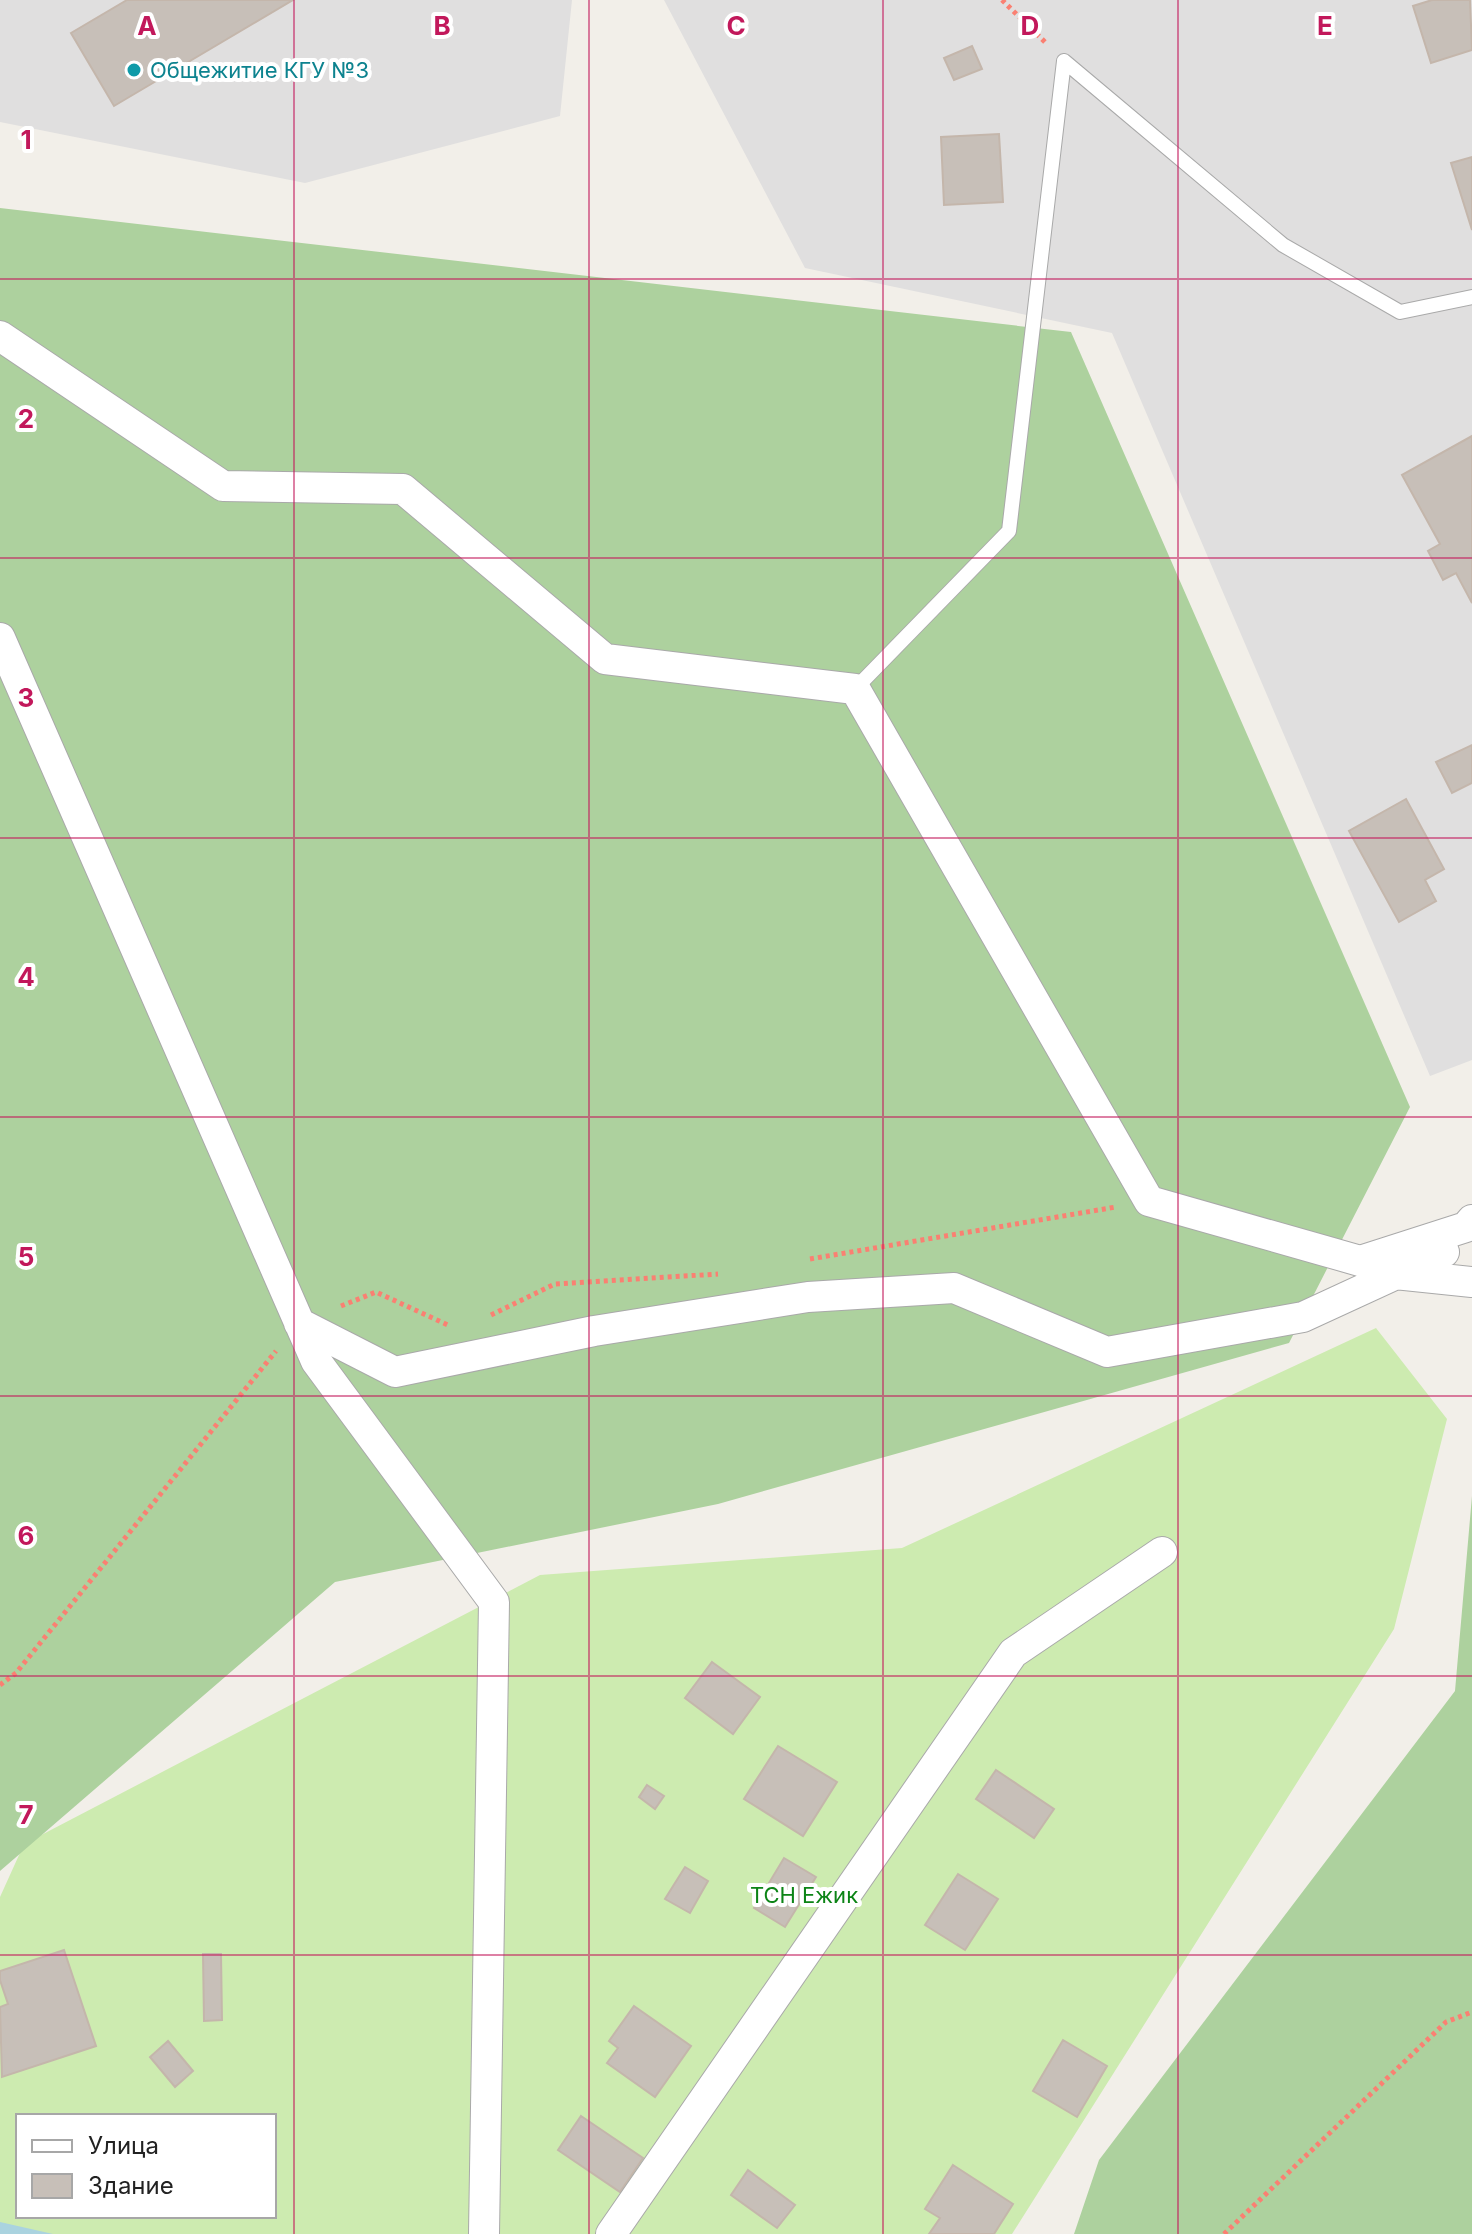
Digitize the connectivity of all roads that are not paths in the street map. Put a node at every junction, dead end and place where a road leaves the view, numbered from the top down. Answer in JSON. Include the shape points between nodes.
{"nodes":[{"id":1,"x":1472,"y":297,"type":"edge"},
{"id":2,"x":0,"y":336,"type":"edge"},
{"id":3,"x":0,"y":638,"type":"edge"},
{"id":4,"x":855,"y":689,"type":"junction"},
{"id":5,"x":1472,"y":1220,"type":"edge"},
{"id":6,"x":1472,"y":1241,"type":"edge"},
{"id":7,"x":1393,"y":1273,"type":"junction"},
{"id":8,"x":1472,"y":1282,"type":"edge"},
{"id":9,"x":299,"y":1323,"type":"junction"},
{"id":10,"x":1162,"y":1552,"type":"dead end"},
{"id":11,"x":484,"y":2234,"type":"edge"},
{"id":12,"x":611,"y":2234,"type":"edge"}],
"edges":[{"from":1,"to":4,"type":"lane","via":[[1400,312],[1283,245],[1064,61],[1009,531]]},
{"from":2,"to":4,"type":"street","via":[[223,486],[403,489],[605,659]]},
{"from":3,"to":9,"type":"street"},
{"from":4,"to":5,"type":"street","via":[[1149,1201],[1360,1261],[1466,1227]]},
{"from":6,"to":7,"type":"street"},
{"from":7,"to":8,"type":"street"},
{"from":7,"to":9,"type":"street","via":[[1303,1317],[1107,1352],[954,1288],[808,1297],[594,1331],[395,1372]]},
{"from":9,"to":11,"type":"street","via":[[316,1361],[494,1602]]},
{"from":10,"to":12,"type":"street","via":[[1013,1653]]}]}
